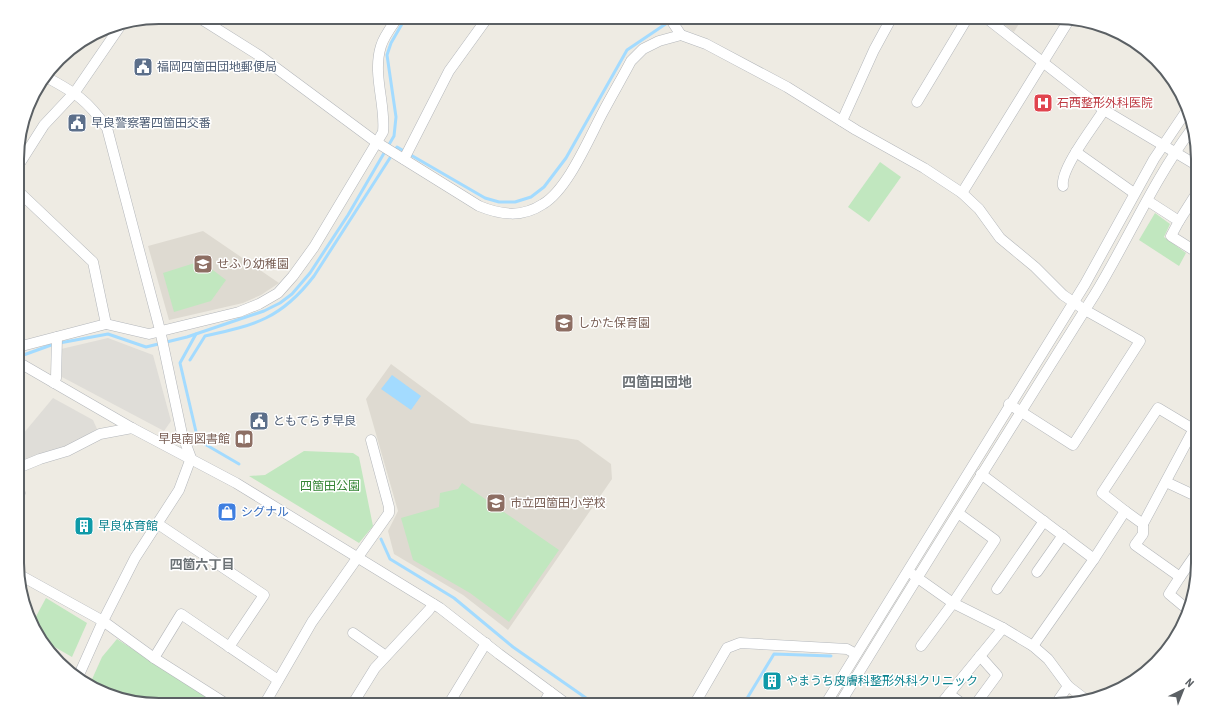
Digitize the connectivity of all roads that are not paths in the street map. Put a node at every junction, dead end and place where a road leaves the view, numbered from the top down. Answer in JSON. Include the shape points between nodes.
{"nodes":[{"id":1,"x":209,"y":24,"type":"edge"},
{"id":2,"x":394,"y":24,"type":"edge"},
{"id":3,"x":483,"y":24,"type":"edge"},
{"id":4,"x":674,"y":24,"type":"edge"},
{"id":5,"x":888,"y":24,"type":"edge"},
{"id":6,"x":964,"y":24,"type":"edge"},
{"id":7,"x":994,"y":24,"type":"edge"},
{"id":8,"x":1066,"y":25,"type":"edge"},
{"id":9,"x":116,"y":31,"type":"edge"},
{"id":10,"x":681,"y":35,"type":"junction"},
{"id":11,"x":1044,"y":62,"type":"junction"},
{"id":12,"x":50,"y":79,"type":"edge"},
{"id":13,"x":75,"y":92,"type":"junction"},
{"id":14,"x":917,"y":102,"type":"dead end"},
{"id":15,"x":1104,"y":110,"type":"junction"},
{"id":16,"x":1184,"y":115,"type":"edge"},
{"id":17,"x":842,"y":121,"type":"junction"},
{"id":18,"x":1188,"y":134,"type":"edge"},
{"id":19,"x":378,"y":144,"type":"junction"},
{"id":20,"x":1162,"y":146,"type":"junction"},
{"id":21,"x":1076,"y":152,"type":"junction"},
{"id":22,"x":1175,"y":153,"type":"junction"},
{"id":23,"x":24,"y":156,"type":"edge"},
{"id":24,"x":400,"y":157,"type":"junction"},
{"id":25,"x":1191,"y":162,"type":"edge"},
{"id":26,"x":1063,"y":186,"type":"dead end"},
{"id":27,"x":962,"y":193,"type":"junction"},
{"id":28,"x":1134,"y":193,"type":"junction"},
{"id":29,"x":24,"y":198,"type":"edge"},
{"id":30,"x":1148,"y":201,"type":"junction"},
{"id":31,"x":1191,"y":202,"type":"edge"},
{"id":32,"x":1179,"y":221,"type":"junction"},
{"id":33,"x":1191,"y":249,"type":"edge"},
{"id":34,"x":1073,"y":303,"type":"junction"},
{"id":35,"x":1085,"y":310,"type":"junction"},
{"id":36,"x":106,"y":324,"type":"junction"},
{"id":37,"x":160,"y":334,"type":"junction"},
{"id":38,"x":56,"y":337,"type":"junction"},
{"id":39,"x":24,"y":345,"type":"edge"},
{"id":40,"x":24,"y":365,"type":"edge"},
{"id":41,"x":54,"y":383,"type":"junction"},
{"id":42,"x":1009,"y":404,"type":"junction"},
{"id":43,"x":1021,"y":412,"type":"junction"},
{"id":44,"x":1191,"y":423,"type":"edge"},
{"id":45,"x":132,"y":428,"type":"junction"},
{"id":46,"x":1191,"y":433,"type":"edge"},
{"id":47,"x":371,"y":440,"type":"dead end"},
{"id":48,"x":190,"y":458,"type":"junction"},
{"id":49,"x":24,"y":466,"type":"edge"},
{"id":50,"x":981,"y":474,"type":"junction"},
{"id":51,"x":1166,"y":482,"type":"junction"},
{"id":52,"x":1191,"y":494,"type":"edge"},
{"id":53,"x":1125,"y":511,"type":"junction"},
{"id":54,"x":958,"y":513,"type":"junction"},
{"id":55,"x":1044,"y":521,"type":"junction"},
{"id":56,"x":158,"y":524,"type":"junction"},
{"id":57,"x":1143,"y":524,"type":"junction"},
{"id":58,"x":1063,"y":535,"type":"junction"},
{"id":59,"x":357,"y":558,"type":"junction"},
{"id":60,"x":1094,"y":559,"type":"junction"},
{"id":61,"x":1191,"y":561,"type":"edge"},
{"id":62,"x":1037,"y":572,"type":"dead end"},
{"id":63,"x":912,"y":574,"type":"junction"},
{"id":64,"x":1180,"y":577,"type":"junction"},
{"id":65,"x":25,"y":578,"type":"edge"},
{"id":66,"x":997,"y":589,"type":"dead end"},
{"id":67,"x":953,"y":603,"type":"junction"},
{"id":68,"x":433,"y":604,"type":"junction"},
{"id":69,"x":1184,"y":607,"type":"edge"},
{"id":70,"x":103,"y":621,"type":"junction"},
{"id":71,"x":1003,"y":628,"type":"junction"},
{"id":72,"x":353,"y":633,"type":"dead end"},
{"id":73,"x":486,"y":644,"type":"junction"},
{"id":74,"x":229,"y":646,"type":"junction"},
{"id":75,"x":921,"y":646,"type":"dead end"},
{"id":76,"x":1033,"y":646,"type":"junction"},
{"id":77,"x":856,"y":654,"type":"junction"},
{"id":78,"x":386,"y":656,"type":"junction"},
{"id":79,"x":980,"y":656,"type":"junction"},
{"id":80,"x":154,"y":658,"type":"junction"},
{"id":81,"x":80,"y":672,"type":"edge"},
{"id":82,"x":278,"y":680,"type":"junction"},
{"id":83,"x":1068,"y":686,"type":"junction"},
{"id":84,"x":550,"y":692,"type":"junction"},
{"id":85,"x":949,"y":694,"type":"junction"},
{"id":86,"x":1080,"y":695,"type":"edge"},
{"id":87,"x":217,"y":698,"type":"edge"},
{"id":88,"x":268,"y":698,"type":"edge"},
{"id":89,"x":356,"y":698,"type":"edge"},
{"id":90,"x":452,"y":698,"type":"edge"},
{"id":91,"x":547,"y":698,"type":"edge"},
{"id":92,"x":558,"y":698,"type":"edge"},
{"id":93,"x":698,"y":698,"type":"edge"},
{"id":94,"x":834,"y":698,"type":"edge"},
{"id":95,"x":835,"y":698,"type":"edge"},
{"id":96,"x":946,"y":698,"type":"edge"},
{"id":97,"x":954,"y":698,"type":"edge"},
{"id":98,"x":980,"y":698,"type":"edge"},
{"id":99,"x":1060,"y":698,"type":"edge"}],
"edges":[{"from":1,"to":19,"type":"street","via":[[260,56]]},
{"from":2,"to":19,"type":"street","via":[[381,46],[378,64],[384,122]]},
{"from":3,"to":24,"type":"street","via":[[449,71],[410,147]]},
{"from":4,"to":10,"type":"street"},
{"from":5,"to":17,"type":"street"},
{"from":6,"to":14,"type":"street"},
{"from":7,"to":11,"type":"street"},
{"from":8,"to":11,"type":"street"},
{"from":9,"to":13,"type":"street"},
{"from":10,"to":17,"type":"street","via":[[706,44],[788,87]]},
{"from":10,"to":24,"type":"street","via":[[643,49],[631,61],[573,168],[544,204],[529,211],[514,214],[496,213],[479,206]]},
{"from":11,"to":15,"type":"street"},
{"from":11,"to":27,"type":"street"},
{"from":12,"to":13,"type":"street"},
{"from":13,"to":23,"type":"street","via":[[44,125]]},
{"from":13,"to":37,"type":"street","via":[[94,110],[107,128]]},
{"from":15,"to":20,"type":"street"},
{"from":15,"to":21,"type":"street"},
{"from":16,"to":20,"type":"street"},
{"from":17,"to":27,"type":"street"},
{"from":18,"to":22,"type":"street"},
{"from":19,"to":24,"type":"street"},
{"from":19,"to":37,"type":"street","via":[[314,247],[278,293],[238,312]]},
{"from":20,"to":22,"type":"street"},
{"from":20,"to":28,"type":"street"},
{"from":21,"to":26,"type":"street","via":[[1062,179]]},
{"from":21,"to":28,"type":"street"},
{"from":22,"to":25,"type":"street"},
{"from":22,"to":30,"type":"street"},
{"from":27,"to":34,"type":"street","via":[[979,209],[1000,238],[1036,267]]},
{"from":28,"to":34,"type":"street"},
{"from":29,"to":36,"type":"street","via":[[93,262]]},
{"from":30,"to":32,"type":"street"},
{"from":30,"to":35,"type":"street"},
{"from":31,"to":32,"type":"street"},
{"from":32,"to":33,"type":"street","via":[[1171,236]]},
{"from":34,"to":35,"type":"street"},
{"from":34,"to":42,"type":"street"},
{"from":35,"to":43,"type":"street"},
{"from":35,"to":43,"type":"street","via":[[1140,341],[1073,445]]},
{"from":36,"to":37,"type":"street","via":[[149,334]]},
{"from":36,"to":38,"type":"street"},
{"from":37,"to":48,"type":"street","via":[[182,434]]},
{"from":38,"to":39,"type":"street"},
{"from":38,"to":41,"type":"street"},
{"from":40,"to":41,"type":"street"},
{"from":41,"to":45,"type":"street"},
{"from":42,"to":43,"type":"street"},
{"from":42,"to":63,"type":"street"},
{"from":43,"to":50,"type":"street"},
{"from":44,"to":53,"type":"street","via":[[1158,408],[1102,493]]},
{"from":45,"to":48,"type":"street"},
{"from":45,"to":49,"type":"street","via":[[100,434],[67,451]]},
{"from":46,"to":51,"type":"street"},
{"from":47,"to":59,"type":"street","via":[[390,514]]},
{"from":48,"to":56,"type":"street","via":[[179,490]]},
{"from":48,"to":59,"type":"street","via":[[236,483]]},
{"from":50,"to":54,"type":"street"},
{"from":50,"to":55,"type":"street"},
{"from":51,"to":52,"type":"street"},
{"from":51,"to":57,"type":"street"},
{"from":53,"to":57,"type":"street"},
{"from":53,"to":60,"type":"street"},
{"from":54,"to":63,"type":"street"},
{"from":54,"to":67,"type":"street","via":[[995,540]]},
{"from":55,"to":58,"type":"street"},
{"from":55,"to":66,"type":"street"},
{"from":56,"to":70,"type":"street","via":[[135,558]]},
{"from":56,"to":74,"type":"street","via":[[264,595]]},
{"from":57,"to":64,"type":"street","via":[[1143,534],[1135,544]]},
{"from":58,"to":60,"type":"street"},
{"from":58,"to":62,"type":"street"},
{"from":59,"to":68,"type":"street"},
{"from":59,"to":82,"type":"street","via":[[312,622]]},
{"from":60,"to":76,"type":"street"},
{"from":61,"to":64,"type":"street"},
{"from":63,"to":67,"type":"street"},
{"from":63,"to":77,"type":"street"},
{"from":63,"to":95,"type":"street"},
{"from":64,"to":69,"type":"street","via":[[1169,594]]},
{"from":65,"to":70,"type":"street"},
{"from":67,"to":71,"type":"street"},
{"from":67,"to":75,"type":"street"},
{"from":68,"to":73,"type":"street"},
{"from":68,"to":78,"type":"street"},
{"from":70,"to":80,"type":"street"},
{"from":70,"to":81,"type":"street"},
{"from":71,"to":76,"type":"street"},
{"from":71,"to":79,"type":"street"},
{"from":72,"to":78,"type":"street"},
{"from":73,"to":84,"type":"street"},
{"from":73,"to":90,"type":"street"},
{"from":74,"to":80,"type":"street","via":[[181,614]]},
{"from":74,"to":82,"type":"street"},
{"from":76,"to":83,"type":"street","via":[[1048,659]]},
{"from":77,"to":93,"type":"street","via":[[846,649],[740,643],[727,648]]},
{"from":77,"to":94,"type":"street"},
{"from":78,"to":89,"type":"street","via":[[375,668]]},
{"from":79,"to":85,"type":"street"},
{"from":79,"to":98,"type":"street","via":[[997,675]]},
{"from":80,"to":87,"type":"street"},
{"from":82,"to":88,"type":"street"},
{"from":83,"to":86,"type":"street"},
{"from":83,"to":99,"type":"street"},
{"from":84,"to":91,"type":"street"},
{"from":84,"to":92,"type":"street"},
{"from":85,"to":96,"type":"street"},
{"from":85,"to":97,"type":"street"}]}
